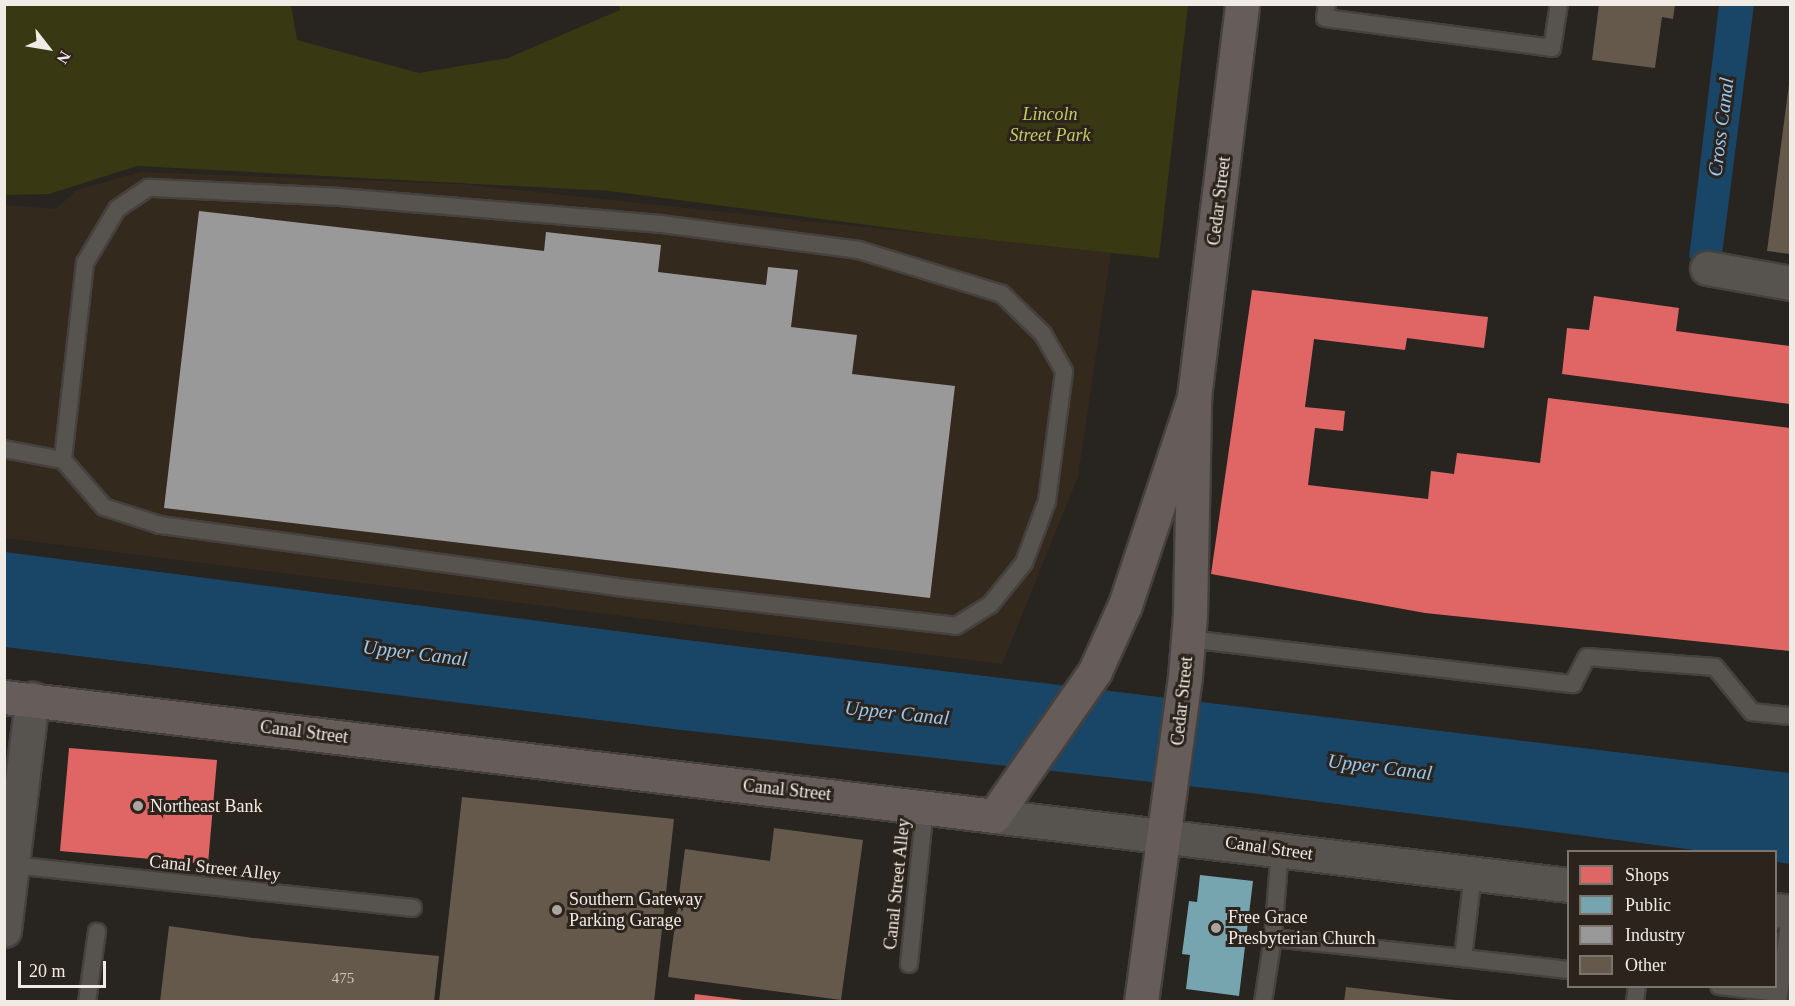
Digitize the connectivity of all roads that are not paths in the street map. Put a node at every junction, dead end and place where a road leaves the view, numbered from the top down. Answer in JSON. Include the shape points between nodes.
{"nodes":[{"id":1,"x":1242,"y":4,"type":"edge"},
{"id":2,"x":1327,"y":4,"type":"edge"},
{"id":3,"x":1558,"y":4,"type":"edge"},
{"id":4,"x":1707,"y":268,"type":"dead end"},
{"id":5,"x":1791,"y":283,"type":"edge"},
{"id":6,"x":1194,"y":397,"type":"junction"},
{"id":7,"x":4,"y":449,"type":"edge"},
{"id":8,"x":63,"y":460,"type":"junction"},
{"id":9,"x":1188,"y":639,"type":"junction"},
{"id":10,"x":18,"y":698,"type":"edge"},
{"id":11,"x":1791,"y":716,"type":"edge"},
{"id":12,"x":925,"y":807,"type":"junction"},
{"id":13,"x":994,"y":816,"type":"junction"},
{"id":14,"x":1168,"y":819,"type":"junction"},
{"id":15,"x":1280,"y":849,"type":"junction"},
{"id":16,"x":12,"y":865,"type":"junction"},
{"id":17,"x":1473,"y":874,"type":"junction"},
{"id":18,"x":1567,"y":885,"type":"edge"},
{"id":19,"x":413,"y":908,"type":"dead end"},
{"id":20,"x":1791,"y":918,"type":"edge"},
{"id":21,"x":4,"y":930,"type":"edge"},
{"id":22,"x":97,"y":932,"type":"dead end"},
{"id":23,"x":1274,"y":938,"type":"junction"},
{"id":24,"x":1463,"y":958,"type":"junction"},
{"id":25,"x":909,"y":964,"type":"dead end"},
{"id":26,"x":1567,"y":970,"type":"edge"},
{"id":27,"x":1725,"y":988,"type":"edge"},
{"id":28,"x":1779,"y":997,"type":"edge"},
{"id":29,"x":87,"y":1002,"type":"edge"},
{"id":30,"x":1141,"y":1002,"type":"edge"},
{"id":31,"x":1263,"y":1002,"type":"edge"}],
"edges":[{"from":1,"to":6,"type":"highway","name":"Cedar Street"},
{"from":2,"to":3,"type":"lane","via":[[1325,18],[1552,48]]},
{"from":4,"to":5,"type":"main road"},
{"from":6,"to":9,"type":"highway","name":"Cedar Street"},
{"from":6,"to":13,"type":"highway","name":"Cedar Street","via":[[1125,605],[1095,671]]},
{"from":7,"to":8,"type":"lane"},
{"from":8,"to":8,"type":"lane","via":[[104,507],[160,525],[616,587],[956,626],[990,605],[1024,563],[1047,501],[1064,371],[1043,334],[1002,294],[859,250],[625,221],[342,197],[148,188],[117,209],[86,263]]},
{"from":9,"to":11,"type":"lane","via":[[1573,684],[1587,657],[1715,667],[1752,712]]},
{"from":9,"to":14,"type":"highway","name":"Cedar Street"},
{"from":10,"to":12,"type":"highway","name":"Canal Street"},
{"from":10,"to":16,"type":"main road"},
{"from":12,"to":13,"type":"highway","name":"Canal Street"},
{"from":12,"to":25,"type":"lane","name":"Canal Street Alley"},
{"from":13,"to":14,"type":"main road","name":"Canal Street"},
{"from":14,"to":15,"type":"main road","name":"Canal Street"},
{"from":14,"to":30,"type":"highway","name":"Cedar Street"},
{"from":15,"to":17,"type":"main road","name":"Canal Street"},
{"from":15,"to":23,"type":"lane"},
{"from":16,"to":19,"type":"lane","name":"Canal Street Alley"},
{"from":16,"to":21,"type":"main road"},
{"from":17,"to":18,"type":"main road","name":"Canal Street"},
{"from":17,"to":24,"type":"lane"},
{"from":20,"to":28,"type":"lane"},
{"from":22,"to":29,"type":"lane"},
{"from":23,"to":24,"type":"lane"},
{"from":23,"to":31,"type":"lane"},
{"from":24,"to":26,"type":"lane"},
{"from":27,"to":28,"type":"lane"}]}
